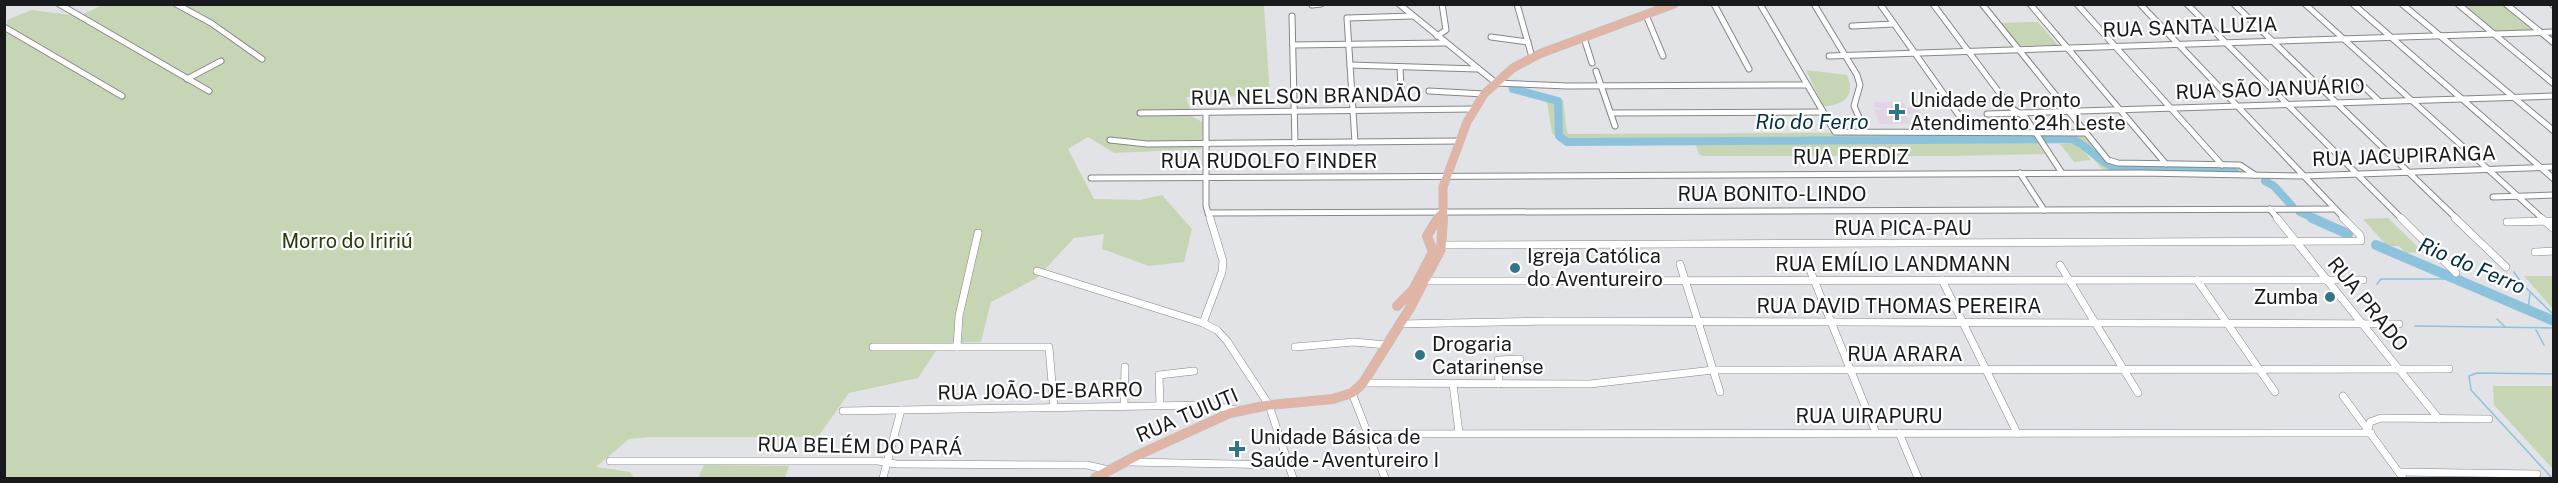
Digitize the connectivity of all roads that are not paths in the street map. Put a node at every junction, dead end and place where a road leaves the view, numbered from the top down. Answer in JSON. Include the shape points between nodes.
{"nodes":[{"id":1,"x":59,"y":4,"type":"edge"},
{"id":2,"x":176,"y":4,"type":"edge"},
{"id":3,"x":1321,"y":4,"type":"edge"},
{"id":4,"x":1399,"y":4,"type":"edge"},
{"id":5,"x":1442,"y":4,"type":"edge"},
{"id":6,"x":1516,"y":4,"type":"edge"},
{"id":7,"x":1674,"y":4,"type":"edge"},
{"id":8,"x":1714,"y":4,"type":"edge"},
{"id":9,"x":1760,"y":4,"type":"edge"},
{"id":10,"x":1814,"y":4,"type":"edge"},
{"id":11,"x":1880,"y":4,"type":"edge"},
{"id":12,"x":1933,"y":4,"type":"edge"},
{"id":13,"x":1982,"y":4,"type":"edge"},
{"id":14,"x":2030,"y":4,"type":"edge"},
{"id":15,"x":2078,"y":4,"type":"edge"},
{"id":16,"x":2139,"y":4,"type":"edge"},
{"id":17,"x":2187,"y":4,"type":"edge"},
{"id":18,"x":2234,"y":4,"type":"edge"},
{"id":19,"x":2305,"y":4,"type":"edge"},
{"id":20,"x":2353,"y":4,"type":"edge"},
{"id":21,"x":2402,"y":4,"type":"edge"},
{"id":22,"x":2458,"y":4,"type":"edge"},
{"id":23,"x":2506,"y":4,"type":"edge"},
{"id":24,"x":1312,"y":5,"type":"edge"},
{"id":25,"x":1646,"y":15,"type":"junction"},
{"id":26,"x":1292,"y":16,"type":"dead end"},
{"id":27,"x":1413,"y":16,"type":"junction"},
{"id":28,"x":1894,"y":24,"type":"junction"},
{"id":29,"x":1852,"y":26,"type":"dead end"},
{"id":30,"x":4,"y":27,"type":"edge"},
{"id":31,"x":2553,"y":32,"type":"edge"},
{"id":32,"x":2541,"y":33,"type":"junction"},
{"id":33,"x":2493,"y":34,"type":"junction"},
{"id":34,"x":2439,"y":35,"type":"junction"},
{"id":35,"x":1437,"y":36,"type":"junction"},
{"id":36,"x":2390,"y":36,"type":"junction"},
{"id":37,"x":1491,"y":37,"type":"dead end"},
{"id":38,"x":1584,"y":38,"type":"junction"},
{"id":39,"x":2342,"y":38,"type":"junction"},
{"id":40,"x":2270,"y":40,"type":"junction"},
{"id":41,"x":2224,"y":41,"type":"junction"},
{"id":42,"x":1528,"y":42,"type":"junction"},
{"id":43,"x":1446,"y":43,"type":"junction"},
{"id":44,"x":2176,"y":43,"type":"junction"},
{"id":45,"x":2553,"y":43,"type":"edge"},
{"id":46,"x":1349,"y":44,"type":"junction"},
{"id":47,"x":1293,"y":45,"type":"junction"},
{"id":48,"x":2114,"y":45,"type":"junction"},
{"id":49,"x":2066,"y":47,"type":"junction"},
{"id":50,"x":2017,"y":49,"type":"junction"},
{"id":51,"x":1967,"y":51,"type":"junction"},
{"id":52,"x":1914,"y":53,"type":"junction"},
{"id":53,"x":1846,"y":55,"type":"junction"},
{"id":54,"x":1663,"y":56,"type":"dead end"},
{"id":55,"x":1828,"y":56,"type":"dead end"},
{"id":56,"x":1532,"y":57,"type":"junction"},
{"id":57,"x":262,"y":58,"type":"dead end"},
{"id":58,"x":221,"y":61,"type":"dead end"},
{"id":59,"x":1592,"y":63,"type":"dead end"},
{"id":60,"x":1350,"y":65,"type":"junction"},
{"id":61,"x":1400,"y":68,"type":"junction"},
{"id":62,"x":1478,"y":69,"type":"junction"},
{"id":63,"x":1749,"y":69,"type":"dead end"},
{"id":64,"x":1596,"y":71,"type":"dead end"},
{"id":65,"x":187,"y":79,"type":"junction"},
{"id":66,"x":2359,"y":82,"type":"dead end"},
{"id":67,"x":1496,"y":83,"type":"junction"},
{"id":68,"x":2553,"y":84,"type":"edge"},
{"id":69,"x":1807,"y":85,"type":"junction"},
{"id":70,"x":1601,"y":86,"type":"junction"},
{"id":71,"x":1401,"y":88,"type":"dead end"},
{"id":72,"x":209,"y":91,"type":"dead end"},
{"id":73,"x":1429,"y":91,"type":"dead end"},
{"id":74,"x":1484,"y":94,"type":"junction"},
{"id":75,"x":122,"y":96,"type":"dead end"},
{"id":76,"x":2553,"y":96,"type":"edge"},
{"id":77,"x":2513,"y":97,"type":"junction"},
{"id":78,"x":2461,"y":99,"type":"junction"},
{"id":79,"x":2411,"y":100,"type":"junction"},
{"id":80,"x":2379,"y":101,"type":"junction"},
{"id":81,"x":2335,"y":102,"type":"junction"},
{"id":82,"x":2286,"y":104,"type":"junction"},
{"id":83,"x":2236,"y":105,"type":"junction"},
{"id":84,"x":2170,"y":107,"type":"junction"},
{"id":85,"x":1473,"y":109,"type":"junction"},
{"id":86,"x":2120,"y":109,"type":"junction"},
{"id":87,"x":1294,"y":111,"type":"junction"},
{"id":88,"x":1353,"y":111,"type":"junction"},
{"id":89,"x":2067,"y":111,"type":"junction"},
{"id":90,"x":1823,"y":112,"type":"junction"},
{"id":91,"x":1140,"y":113,"type":"dead end"},
{"id":92,"x":1206,"y":113,"type":"junction"},
{"id":93,"x":1611,"y":113,"type":"junction"},
{"id":94,"x":2019,"y":113,"type":"junction"},
{"id":95,"x":1987,"y":114,"type":"dead end"},
{"id":96,"x":1616,"y":126,"type":"dead end"},
{"id":97,"x":1970,"y":131,"type":"junction"},
{"id":98,"x":2553,"y":131,"type":"edge"},
{"id":99,"x":1865,"y":132,"type":"junction"},
{"id":100,"x":2085,"y":133,"type":"junction"},
{"id":101,"x":2038,"y":137,"type":"junction"},
{"id":102,"x":1110,"y":140,"type":"dead end"},
{"id":103,"x":1458,"y":141,"type":"junction"},
{"id":104,"x":1355,"y":142,"type":"junction"},
{"id":105,"x":1295,"y":143,"type":"junction"},
{"id":106,"x":1206,"y":144,"type":"junction"},
{"id":107,"x":2166,"y":164,"type":"junction"},
{"id":108,"x":2222,"y":165,"type":"junction"},
{"id":109,"x":2553,"y":167,"type":"edge"},
{"id":110,"x":2541,"y":168,"type":"junction"},
{"id":111,"x":2487,"y":169,"type":"junction"},
{"id":112,"x":2407,"y":172,"type":"junction"},
{"id":113,"x":2020,"y":173,"type":"junction"},
{"id":114,"x":2062,"y":173,"type":"junction"},
{"id":115,"x":2356,"y":174,"type":"junction"},
{"id":116,"x":1447,"y":176,"type":"junction"},
{"id":117,"x":2255,"y":176,"type":"junction"},
{"id":118,"x":2303,"y":176,"type":"junction"},
{"id":119,"x":1206,"y":177,"type":"junction"},
{"id":120,"x":1090,"y":178,"type":"dead end"},
{"id":121,"x":2553,"y":179,"type":"edge"},
{"id":122,"x":2553,"y":195,"type":"edge"},
{"id":123,"x":2518,"y":196,"type":"junction"},
{"id":124,"x":2493,"y":197,"type":"dead end"},
{"id":125,"x":2270,"y":209,"type":"junction"},
{"id":126,"x":2335,"y":209,"type":"junction"},
{"id":127,"x":2044,"y":210,"type":"junction"},
{"id":128,"x":1442,"y":212,"type":"junction"},
{"id":129,"x":1208,"y":213,"type":"junction"},
{"id":130,"x":2545,"y":221,"type":"junction"},
{"id":131,"x":2553,"y":221,"type":"edge"},
{"id":132,"x":2507,"y":222,"type":"dead end"},
{"id":133,"x":2553,"y":229,"type":"edge"},
{"id":134,"x":978,"y":233,"type":"dead end"},
{"id":135,"x":1428,"y":234,"type":"junction"},
{"id":136,"x":1443,"y":235,"type":"junction"},
{"id":137,"x":2298,"y":243,"type":"junction"},
{"id":138,"x":1442,"y":245,"type":"junction"},
{"id":139,"x":2553,"y":251,"type":"edge"},
{"id":140,"x":2535,"y":252,"type":"dead end"},
{"id":141,"x":1680,"y":264,"type":"dead end"},
{"id":142,"x":1808,"y":265,"type":"dead end"},
{"id":143,"x":2060,"y":265,"type":"dead end"},
{"id":144,"x":2506,"y":267,"type":"dead end"},
{"id":145,"x":1037,"y":271,"type":"dead end"},
{"id":146,"x":2456,"y":273,"type":"dead end"},
{"id":147,"x":1424,"y":280,"type":"junction"},
{"id":148,"x":1685,"y":280,"type":"junction"},
{"id":149,"x":1815,"y":280,"type":"junction"},
{"id":150,"x":1942,"y":280,"type":"junction"},
{"id":151,"x":2069,"y":280,"type":"junction"},
{"id":152,"x":2197,"y":280,"type":"junction"},
{"id":153,"x":2327,"y":280,"type":"junction"},
{"id":154,"x":2362,"y":280,"type":"dead end"},
{"id":155,"x":1397,"y":306,"type":"junction"},
{"id":156,"x":1410,"y":308,"type":"junction"},
{"id":157,"x":1698,"y":322,"type":"junction"},
{"id":158,"x":1831,"y":322,"type":"junction"},
{"id":159,"x":1203,"y":323,"type":"junction"},
{"id":160,"x":1400,"y":323,"type":"junction"},
{"id":161,"x":1963,"y":323,"type":"junction"},
{"id":162,"x":2095,"y":323,"type":"junction"},
{"id":163,"x":2227,"y":324,"type":"junction"},
{"id":164,"x":2363,"y":324,"type":"junction"},
{"id":165,"x":2399,"y":324,"type":"dead end"},
{"id":166,"x":1386,"y":345,"type":"junction"},
{"id":167,"x":873,"y":347,"type":"dead end"},
{"id":168,"x":957,"y":347,"type":"junction"},
{"id":169,"x":1294,"y":347,"type":"dead end"},
{"id":170,"x":1520,"y":359,"type":"dead end"},
{"id":171,"x":1125,"y":367,"type":"dead end"},
{"id":172,"x":2399,"y":369,"type":"junction"},
{"id":173,"x":2449,"y":369,"type":"dead end"},
{"id":174,"x":1713,"y":370,"type":"junction"},
{"id":175,"x":1851,"y":370,"type":"junction"},
{"id":176,"x":1986,"y":370,"type":"junction"},
{"id":177,"x":2124,"y":370,"type":"junction"},
{"id":178,"x":2259,"y":370,"type":"junction"},
{"id":179,"x":1194,"y":371,"type":"dead end"},
{"id":180,"x":1363,"y":383,"type":"junction"},
{"id":181,"x":1453,"y":384,"type":"junction"},
{"id":182,"x":1499,"y":384,"type":"junction"},
{"id":183,"x":1720,"y":392,"type":"dead end"},
{"id":184,"x":2275,"y":392,"type":"dead end"},
{"id":185,"x":1352,"y":393,"type":"junction"},
{"id":186,"x":2138,"y":393,"type":"dead end"},
{"id":187,"x":2343,"y":396,"type":"dead end"},
{"id":188,"x":1160,"y":405,"type":"junction"},
{"id":189,"x":1269,"y":405,"type":"junction"},
{"id":190,"x":1124,"y":406,"type":"junction"},
{"id":191,"x":1054,"y":407,"type":"junction"},
{"id":192,"x":900,"y":410,"type":"junction"},
{"id":193,"x":1238,"y":410,"type":"junction"},
{"id":194,"x":843,"y":411,"type":"dead end"},
{"id":195,"x":2489,"y":418,"type":"dead end"},
{"id":196,"x":2439,"y":419,"type":"junction"},
{"id":197,"x":2369,"y":431,"type":"junction"},
{"id":198,"x":1459,"y":433,"type":"junction"},
{"id":199,"x":1876,"y":433,"type":"junction"},
{"id":200,"x":1899,"y":433,"type":"junction"},
{"id":201,"x":2017,"y":433,"type":"junction"},
{"id":202,"x":1368,"y":434,"type":"junction"},
{"id":203,"x":610,"y":461,"type":"dead end"},
{"id":204,"x":1124,"y":462,"type":"junction"},
{"id":205,"x":886,"y":464,"type":"junction"},
{"id":206,"x":1289,"y":465,"type":"junction"},
{"id":207,"x":1109,"y":470,"type":"junction"},
{"id":208,"x":2537,"y":474,"type":"dead end"},
{"id":209,"x":2401,"y":475,"type":"edge"},
{"id":210,"x":883,"y":478,"type":"edge"},
{"id":211,"x":1095,"y":478,"type":"edge"},
{"id":212,"x":1293,"y":478,"type":"edge"},
{"id":213,"x":1385,"y":478,"type":"edge"},
{"id":214,"x":1918,"y":478,"type":"edge"}],
"edges":[{"from":1,"to":65,"type":"street"},
{"from":2,"to":57,"type":"street"},
{"from":3,"to":24,"type":"street"},
{"from":4,"to":27,"type":"street"},
{"from":5,"to":35,"type":"street","via":[[1446,30]]},
{"from":6,"to":42,"type":"street"},
{"from":7,"to":25,"type":"main road","name":"RUA TUIUTI"},
{"from":8,"to":63,"type":"street"},
{"from":9,"to":69,"type":"street"},
{"from":10,"to":53,"type":"street"},
{"from":11,"to":28,"type":"street"},
{"from":12,"to":51,"type":"street"},
{"from":13,"to":50,"type":"street"},
{"from":14,"to":49,"type":"street"},
{"from":15,"to":48,"type":"street"},
{"from":16,"to":44,"type":"street"},
{"from":17,"to":41,"type":"street"},
{"from":18,"to":40,"type":"street"},
{"from":19,"to":39,"type":"street"},
{"from":20,"to":36,"type":"street"},
{"from":21,"to":34,"type":"street"},
{"from":22,"to":33,"type":"street"},
{"from":23,"to":32,"type":"street"},
{"from":25,"to":38,"type":"main road","name":"RUA TUIUTI"},
{"from":25,"to":54,"type":"street"},
{"from":26,"to":47,"type":"street"},
{"from":27,"to":35,"type":"street"},
{"from":27,"to":46,"type":"street","via":[[1347,18]]},
{"from":28,"to":29,"type":"street"},
{"from":28,"to":52,"type":"street"},
{"from":30,"to":75,"type":"street"},
{"from":31,"to":32,"type":"street","name":"RUA SANTA LUZIA"},
{"from":32,"to":33,"type":"street","name":"RUA SANTA LUZIA"},
{"from":32,"to":45,"type":"street"},
{"from":33,"to":34,"type":"street","name":"RUA SANTA LUZIA"},
{"from":33,"to":68,"type":"street"},
{"from":34,"to":36,"type":"street","name":"RUA SANTA LUZIA"},
{"from":34,"to":77,"type":"street"},
{"from":35,"to":43,"type":"street"},
{"from":36,"to":39,"type":"street","name":"RUA SANTA LUZIA"},
{"from":36,"to":78,"type":"street"},
{"from":37,"to":42,"type":"street"},
{"from":38,"to":56,"type":"main road","name":"RUA TUIUTI"},
{"from":38,"to":59,"type":"street"},
{"from":39,"to":40,"type":"street","name":"RUA SANTA LUZIA"},
{"from":39,"to":79,"type":"street"},
{"from":40,"to":41,"type":"street","name":"RUA SANTA LUZIA"},
{"from":40,"to":81,"type":"street"},
{"from":41,"to":44,"type":"street","name":"RUA SANTA LUZIA"},
{"from":41,"to":82,"type":"street"},
{"from":42,"to":56,"type":"street"},
{"from":43,"to":46,"type":"street"},
{"from":43,"to":62,"type":"street"},
{"from":44,"to":48,"type":"street","name":"RUA SANTA LUZIA"},
{"from":44,"to":83,"type":"street"},
{"from":46,"to":47,"type":"street"},
{"from":46,"to":60,"type":"street"},
{"from":47,"to":87,"type":"street"},
{"from":48,"to":49,"type":"street","name":"RUA SANTA LUZIA"},
{"from":48,"to":84,"type":"street"},
{"from":49,"to":50,"type":"street","name":"RUA SANTA LUZIA"},
{"from":49,"to":86,"type":"street"},
{"from":50,"to":51,"type":"street","name":"RUA SANTA LUZIA"},
{"from":50,"to":89,"type":"street"},
{"from":51,"to":52,"type":"street","name":"RUA SANTA LUZIA"},
{"from":51,"to":94,"type":"street","via":[[2010,107]]},
{"from":52,"to":53,"type":"street","name":"RUA SANTA LUZIA"},
{"from":52,"to":97,"type":"street"},
{"from":53,"to":55,"type":"street","name":"RUA SANTA LUZIA"},
{"from":53,"to":99,"type":"street","via":[[1859,80],[1854,106]]},
{"from":56,"to":67,"type":"main road","name":"RUA TUIUTI"},
{"from":58,"to":65,"type":"street"},
{"from":60,"to":61,"type":"street"},
{"from":60,"to":88,"type":"street"},
{"from":61,"to":62,"type":"street"},
{"from":61,"to":71,"type":"street"},
{"from":62,"to":67,"type":"street"},
{"from":64,"to":70,"type":"street"},
{"from":65,"to":72,"type":"street"},
{"from":66,"to":80,"type":"street"},
{"from":67,"to":70,"type":"street"},
{"from":67,"to":74,"type":"main road","name":"RUA TUIUTI"},
{"from":69,"to":70,"type":"street"},
{"from":69,"to":90,"type":"street"},
{"from":70,"to":93,"type":"street"},
{"from":73,"to":74,"type":"street"},
{"from":74,"to":85,"type":"main road","name":"RUA TUIUTI"},
{"from":76,"to":77,"type":"street","name":"RUA SÃO JANUÁRIO"},
{"from":77,"to":78,"type":"street","name":"RUA SÃO JANUÁRIO"},
{"from":77,"to":98,"type":"street"},
{"from":78,"to":79,"type":"street","name":"RUA SÃO JANUÁRIO"},
{"from":78,"to":110,"type":"street"},
{"from":79,"to":80,"type":"street","name":"RUA SÃO JANUÁRIO"},
{"from":79,"to":111,"type":"street"},
{"from":80,"to":81,"type":"street","name":"RUA SÃO JANUÁRIO"},
{"from":81,"to":82,"type":"street","name":"RUA SÃO JANUÁRIO"},
{"from":81,"to":112,"type":"street"},
{"from":82,"to":83,"type":"street","name":"RUA SÃO JANUÁRIO"},
{"from":82,"to":115,"type":"street"},
{"from":83,"to":84,"type":"street","name":"RUA SÃO JANUÁRIO"},
{"from":83,"to":118,"type":"street"},
{"from":84,"to":86,"type":"street","name":"RUA SÃO JANUÁRIO"},
{"from":84,"to":108,"type":"street"},
{"from":85,"to":88,"type":"street","name":"RUA NELSON BRANDÃO"},
{"from":85,"to":103,"type":"main road","name":"RUA TUIUTI"},
{"from":86,"to":89,"type":"street","name":"RUA SÃO JANUÁRIO"},
{"from":86,"to":107,"type":"street"},
{"from":87,"to":88,"type":"street","name":"RUA NELSON BRANDÃO"},
{"from":87,"to":92,"type":"street","name":"RUA NELSON BRANDÃO"},
{"from":87,"to":105,"type":"street"},
{"from":88,"to":104,"type":"street"},
{"from":89,"to":94,"type":"street","name":"RUA SÃO JANUÁRIO"},
{"from":89,"to":100,"type":"street"},
{"from":90,"to":93,"type":"street"},
{"from":90,"to":99,"type":"street","via":[[1835,132]]},
{"from":91,"to":92,"type":"street","name":"RUA NELSON BRANDÃO"},
{"from":92,"to":106,"type":"street"},
{"from":93,"to":96,"type":"street"},
{"from":94,"to":95,"type":"street","name":"RUA SÃO JANUÁRIO"},
{"from":94,"to":101,"type":"street"},
{"from":97,"to":99,"type":"street"},
{"from":97,"to":101,"type":"street"},
{"from":100,"to":101,"type":"street"},
{"from":100,"to":107,"type":"street","via":[[2111,162]]},
{"from":101,"to":114,"type":"street"},
{"from":102,"to":106,"type":"street"},
{"from":103,"to":104,"type":"street"},
{"from":103,"to":116,"type":"main road","name":"RUA TUIUTI"},
{"from":104,"to":105,"type":"street"},
{"from":105,"to":106,"type":"street"},
{"from":106,"to":119,"type":"street"},
{"from":107,"to":108,"type":"street"},
{"from":108,"to":117,"type":"street","via":[[2242,166]]},
{"from":109,"to":110,"type":"street","name":"RUA JACUPIRANGA"},
{"from":110,"to":111,"type":"street","name":"RUA JACUPIRANGA"},
{"from":110,"to":121,"type":"street"},
{"from":111,"to":112,"type":"street","name":"RUA JACUPIRANGA"},
{"from":111,"to":123,"type":"street"},
{"from":112,"to":115,"type":"street","name":"RUA JACUPIRANGA"},
{"from":112,"to":144,"type":"street"},
{"from":113,"to":114,"type":"street","name":"RUA PERDIZ"},
{"from":113,"to":116,"type":"street","name":"RUA PERDIZ"},
{"from":113,"to":127,"type":"street"},
{"from":114,"to":117,"type":"street","name":"RUA PERDIZ"},
{"from":115,"to":118,"type":"street","name":"RUA JACUPIRANGA"},
{"from":115,"to":146,"type":"street"},
{"from":116,"to":119,"type":"street","name":"RUA RUDOLFO FINDER"},
{"from":116,"to":128,"type":"main road","name":"RUA TUIUTI"},
{"from":117,"to":118,"type":"street","name":"RUA JACUPIRANGA"},
{"from":118,"to":126,"type":"street"},
{"from":119,"to":120,"type":"street","name":"RUA RUDOLFO FINDER"},
{"from":119,"to":129,"type":"street"},
{"from":122,"to":123,"type":"street"},
{"from":123,"to":124,"type":"street"},
{"from":123,"to":130,"type":"street"},
{"from":125,"to":126,"type":"street","name":"RUA BONITO-LINDO"},
{"from":125,"to":127,"type":"street","name":"RUA BONITO-LINDO"},
{"from":125,"to":137,"type":"street","name":"RUA PRADO"},
{"from":126,"to":137,"type":"street","name":"RUA PICA-PAU","via":[[2362,239],[2356,243]]},
{"from":127,"to":128,"type":"street","name":"RUA BONITO-LINDO"},
{"from":128,"to":129,"type":"street","name":"RUA BONITO-LINDO"},
{"from":128,"to":135,"type":"main road","name":"RUA TUIUTI"},
{"from":128,"to":136,"type":"main road","name":"RUA TUIUTI"},
{"from":129,"to":159,"type":"street","via":[[1223,265]]},
{"from":130,"to":131,"type":"street"},
{"from":130,"to":132,"type":"street"},
{"from":130,"to":133,"type":"street"},
{"from":134,"to":168,"type":"street","via":[[959,316]]},
{"from":135,"to":136,"type":"main road"},
{"from":135,"to":155,"type":"main road","via":[[1433,252],[1413,290]]},
{"from":136,"to":138,"type":"main road","name":"RUA TUIUTI"},
{"from":137,"to":138,"type":"street","name":"RUA PICA-PAU"},
{"from":137,"to":153,"type":"street","name":"RUA PRADO"},
{"from":138,"to":147,"type":"main road","name":"RUA TUIUTI"},
{"from":139,"to":140,"type":"street"},
{"from":141,"to":148,"type":"street"},
{"from":142,"to":149,"type":"street"},
{"from":143,"to":151,"type":"street"},
{"from":145,"to":159,"type":"street"},
{"from":147,"to":148,"type":"street","name":"RUA EMÍLIO LANDMANN"},
{"from":147,"to":156,"type":"main road","name":"RUA TUIUTI"},
{"from":148,"to":149,"type":"street","name":"RUA EMÍLIO LANDMANN"},
{"from":148,"to":157,"type":"street"},
{"from":149,"to":150,"type":"street","name":"RUA EMÍLIO LANDMANN"},
{"from":149,"to":158,"type":"street"},
{"from":150,"to":151,"type":"street","name":"RUA EMÍLIO LANDMANN"},
{"from":150,"to":161,"type":"street"},
{"from":151,"to":152,"type":"street","name":"RUA EMÍLIO LANDMANN"},
{"from":151,"to":162,"type":"street"},
{"from":152,"to":153,"type":"street","name":"RUA EMÍLIO LANDMANN"},
{"from":152,"to":163,"type":"street"},
{"from":153,"to":154,"type":"street","name":"RUA EMÍLIO LANDMANN"},
{"from":153,"to":164,"type":"street","name":"RUA PRADO"},
{"from":155,"to":156,"type":"main road"},
{"from":155,"to":160,"type":"main road"},
{"from":156,"to":160,"type":"main road","name":"RUA TUIUTI"},
{"from":157,"to":158,"type":"street","name":"RUA DAVID THOMAS PEREIRA"},
{"from":157,"to":160,"type":"street","name":"RUA DAVID THOMAS PEREIRA"},
{"from":157,"to":174,"type":"street"},
{"from":158,"to":161,"type":"street","name":"RUA DAVID THOMAS PEREIRA"},
{"from":158,"to":175,"type":"street"},
{"from":159,"to":189,"type":"street","via":[[1227,341]]},
{"from":160,"to":166,"type":"main road","name":"RUA TUIUTI"},
{"from":161,"to":162,"type":"street","name":"RUA DAVID THOMAS PEREIRA"},
{"from":161,"to":176,"type":"street"},
{"from":162,"to":163,"type":"street","name":"RUA DAVID THOMAS PEREIRA"},
{"from":162,"to":177,"type":"street"},
{"from":163,"to":164,"type":"street","name":"RUA DAVID THOMAS PEREIRA"},
{"from":163,"to":178,"type":"street"},
{"from":164,"to":165,"type":"street","name":"RUA DAVID THOMAS PEREIRA"},
{"from":164,"to":172,"type":"street","name":"RUA PRADO"},
{"from":166,"to":169,"type":"street","via":[[1354,342]]},
{"from":166,"to":180,"type":"main road","name":"RUA TUIUTI"},
{"from":167,"to":168,"type":"street"},
{"from":168,"to":191,"type":"street","via":[[1049,347]]},
{"from":170,"to":182,"type":"street","via":[[1498,360]]},
{"from":171,"to":190,"type":"street"},
{"from":172,"to":173,"type":"street","name":"RUA ARARA"},
{"from":172,"to":178,"type":"street","name":"RUA ARARA"},
{"from":172,"to":196,"type":"street","name":"RUA PRADO"},
{"from":174,"to":175,"type":"street","name":"RUA ARARA"},
{"from":174,"to":182,"type":"street","name":"RUA ARARA","via":[[1602,383]]},
{"from":174,"to":183,"type":"street"},
{"from":175,"to":176,"type":"street","name":"RUA ARARA"},
{"from":175,"to":199,"type":"street"},
{"from":176,"to":177,"type":"street","name":"RUA ARARA"},
{"from":176,"to":201,"type":"street"},
{"from":177,"to":178,"type":"street","name":"RUA ARARA"},
{"from":177,"to":186,"type":"street"},
{"from":178,"to":184,"type":"street"},
{"from":179,"to":188,"type":"street","via":[[1159,375]]},
{"from":180,"to":181,"type":"street","name":"RUA ARARA"},
{"from":180,"to":185,"type":"main road","name":"RUA TUIUTI"},
{"from":181,"to":182,"type":"street","name":"RUA ARARA"},
{"from":181,"to":198,"type":"street"},
{"from":185,"to":189,"type":"main road","name":"RUA TUIUTI","via":[[1333,399]]},
{"from":185,"to":202,"type":"street"},
{"from":187,"to":197,"type":"street"},
{"from":188,"to":190,"type":"street","name":"RUA JOÃO-DE-BARRO"},
{"from":188,"to":193,"type":"street","name":"RUA JOÃO-DE-BARRO","via":[[1215,405]]},
{"from":189,"to":193,"type":"main road","name":"RUA TUIUTI"},
{"from":189,"to":206,"type":"street"},
{"from":190,"to":191,"type":"street","name":"RUA JOÃO-DE-BARRO"},
{"from":191,"to":192,"type":"street","name":"RUA JOÃO-DE-BARRO"},
{"from":192,"to":194,"type":"street","name":"RUA JOÃO-DE-BARRO"},
{"from":192,"to":205,"type":"street"},
{"from":193,"to":204,"type":"main road","name":"RUA TUIUTI"},
{"from":195,"to":196,"type":"street"},
{"from":196,"to":197,"type":"street","via":[[2376,419],[2370,422]]},
{"from":197,"to":201,"type":"street","name":"RUA UIRAPURU"},
{"from":197,"to":209,"type":"street"},
{"from":198,"to":199,"type":"street","name":"RUA UIRAPURU"},
{"from":198,"to":202,"type":"street","name":"RUA UIRAPURU"},
{"from":199,"to":200,"type":"street","name":"RUA UIRAPURU"},
{"from":200,"to":201,"type":"street","name":"RUA UIRAPURU"},
{"from":200,"to":214,"type":"street"},
{"from":202,"to":213,"type":"street"},
{"from":203,"to":205,"type":"street","name":"RUA BELÉM DO PARÁ"},
{"from":204,"to":206,"type":"street"},
{"from":204,"to":207,"type":"main road","name":"RUA TUIUTI"},
{"from":205,"to":207,"type":"street","name":"RUA BELÉM DO PARÁ","via":[[1093,466]]},
{"from":205,"to":210,"type":"street"},
{"from":206,"to":212,"type":"street"},
{"from":207,"to":211,"type":"main road","name":"RUA TUIUTI"},
{"from":208,"to":209,"type":"street"}]}
